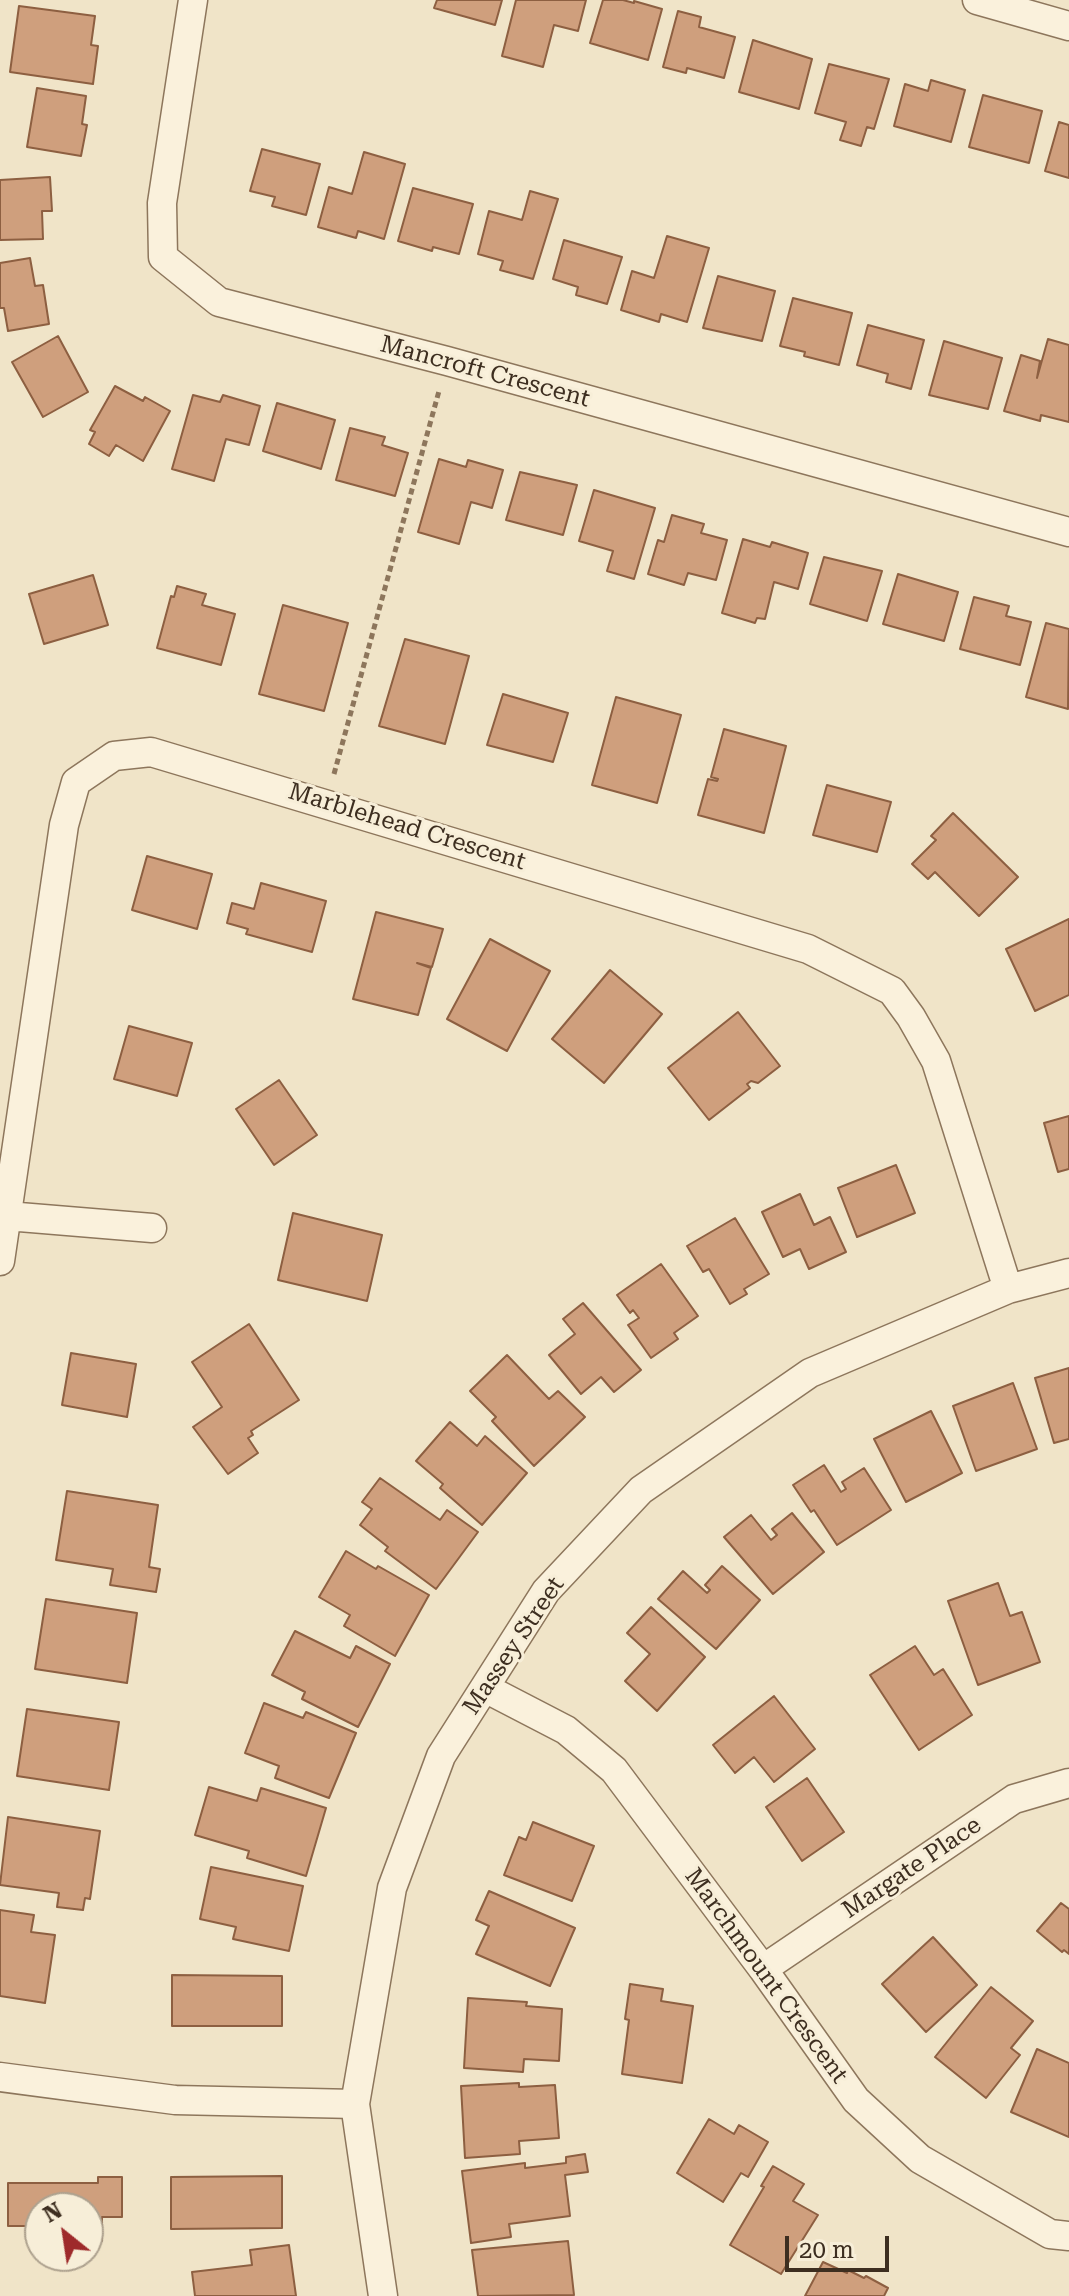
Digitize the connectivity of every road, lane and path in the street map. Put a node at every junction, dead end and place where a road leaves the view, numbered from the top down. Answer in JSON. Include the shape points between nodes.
{"nodes":[{"id":1,"x":193,"y":0,"type":"edge"},
{"id":2,"x":977,"y":0,"type":"edge"},
{"id":3,"x":1069,"y":26,"type":"edge"},
{"id":4,"x":447,"y":361,"type":"junction"},
{"id":5,"x":1069,"y":532,"type":"edge"},
{"id":6,"x":327,"y":802,"type":"junction"},
{"id":7,"x":7,"y":1216,"type":"junction"},
{"id":8,"x":152,"y":1228,"type":"dead end"},
{"id":9,"x":0,"y":1261,"type":"edge"},
{"id":10,"x":1069,"y":1273,"type":"edge"},
{"id":11,"x":1008,"y":1289,"type":"junction"},
{"id":12,"x":485,"y":1688,"type":"junction"},
{"id":13,"x":1069,"y":1783,"type":"edge"},
{"id":14,"x":763,"y":1969,"type":"junction"},
{"id":15,"x":0,"y":2077,"type":"edge"},
{"id":16,"x":355,"y":2104,"type":"junction"},
{"id":17,"x":1069,"y":2236,"type":"edge"},
{"id":18,"x":383,"y":2296,"type":"edge"}],
"edges":[{"from":1,"to":4,"type":"street","name":"Mancroft Crescent","via":[[162,203],[163,257],[219,302]]},
{"from":2,"to":3,"type":"street"},
{"from":4,"to":5,"type":"street","name":"Mancroft Crescent"},
{"from":4,"to":6,"type":"path"},
{"from":6,"to":7,"type":"street","name":"Marblehead Crescent","via":[[151,752],[114,756],[76,782],[64,825]]},
{"from":6,"to":11,"type":"street","name":"Marblehead Crescent","via":[[808,949],[892,991],[936,1061]]},
{"from":7,"to":8,"type":"street"},
{"from":7,"to":9,"type":"street","name":"Marblehead Crescent"},
{"from":10,"to":11,"type":"street","name":"Massey Street"},
{"from":11,"to":12,"type":"street","name":"Massey Street","via":[[810,1373],[641,1490],[546,1591]]},
{"from":12,"to":14,"type":"street","name":"Marchmount Crescent","via":[[566,1730],[614,1770]]},
{"from":12,"to":16,"type":"street","name":"Massey Street","via":[[441,1756],[392,1888]]},
{"from":13,"to":14,"type":"street","name":"Margate Place","via":[[1014,1799]]},
{"from":14,"to":17,"type":"street","name":"Marchmount Crescent","via":[[856,2100],[920,2159],[1050,2234]]},
{"from":15,"to":16,"type":"street","via":[[175,2100]]},
{"from":16,"to":18,"type":"street","name":"Massey Street"}]}
